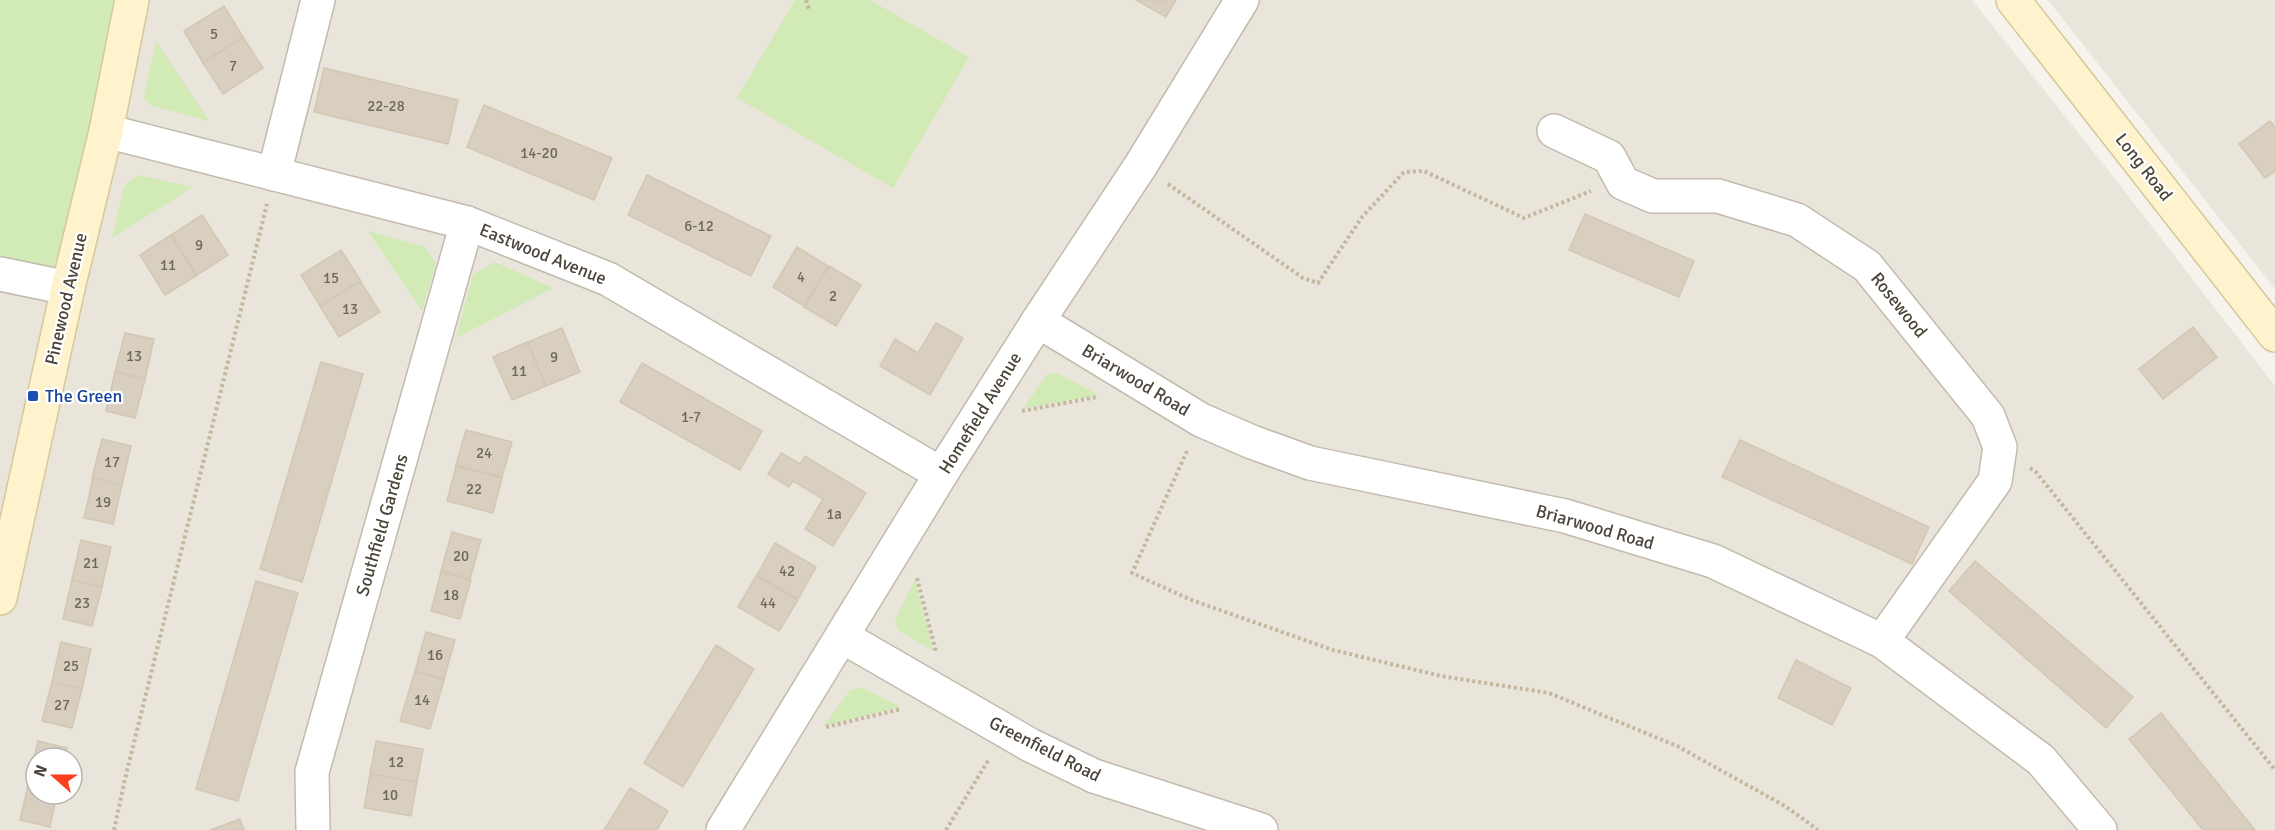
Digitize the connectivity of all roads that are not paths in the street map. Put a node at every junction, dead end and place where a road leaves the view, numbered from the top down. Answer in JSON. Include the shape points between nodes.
{"nodes":[{"id":1,"x":132,"y":0,"type":"edge"},
{"id":2,"x":318,"y":0,"type":"edge"},
{"id":3,"x":1242,"y":0,"type":"edge"},
{"id":4,"x":2013,"y":0,"type":"edge"},
{"id":5,"x":105,"y":131,"type":"junction"},
{"id":6,"x":1554,"y":131,"type":"dead end"},
{"id":7,"x":274,"y":174,"type":"junction"},
{"id":8,"x":467,"y":223,"type":"junction"},
{"id":9,"x":0,"y":274,"type":"edge"},
{"id":10,"x":68,"y":288,"type":"junction"},
{"id":11,"x":1038,"y":321,"type":"junction"},
{"id":12,"x":2275,"y":335,"type":"edge"},
{"id":13,"x":941,"y":474,"type":"junction"},
{"id":14,"x":0,"y":598,"type":"edge"},
{"id":15,"x":843,"y":637,"type":"junction"},
{"id":16,"x":1882,"y":641,"type":"junction"},
{"id":17,"x":313,"y":830,"type":"edge"},
{"id":18,"x":723,"y":830,"type":"edge"},
{"id":19,"x":1261,"y":830,"type":"edge"},
{"id":20,"x":2100,"y":830,"type":"edge"}],
"edges":[{"from":1,"to":5,"type":"street","name":"Pinewood Avenue"},
{"from":2,"to":7,"type":"street"},
{"from":3,"to":11,"type":"street","name":"Homefield Avenue","via":[[1141,165]]},
{"from":4,"to":12,"type":"street","name":"Long Road"},
{"from":5,"to":7,"type":"street","name":"Eastwood Avenue"},
{"from":5,"to":10,"type":"street","name":"Pinewood Avenue"},
{"from":6,"to":16,"type":"street","name":"Rosewood","via":[[1609,157],[1623,183],[1653,196],[1718,196],[1797,220],[1867,266],[1988,416],[2000,447],[1995,481]]},
{"from":7,"to":8,"type":"street","name":"Eastwood Avenue"},
{"from":8,"to":13,"type":"street","name":"Eastwood Avenue","via":[[608,279]]},
{"from":8,"to":17,"type":"street","name":"Southfield Gardens","via":[[312,772]]},
{"from":9,"to":10,"type":"street"},
{"from":10,"to":14,"type":"street","name":"Pinewood Avenue"},
{"from":11,"to":13,"type":"street","name":"Homefield Avenue"},
{"from":11,"to":16,"type":"street","name":"Briarwood Road","via":[[1202,420],[1252,442],[1310,463],[1565,516],[1713,561]]},
{"from":13,"to":15,"type":"street","name":"Homefield Avenue"},
{"from":15,"to":18,"type":"street","name":"Homefield Avenue"},
{"from":15,"to":19,"type":"street","name":"Greenfield Road","via":[[1006,732],[1094,776]]},
{"from":16,"to":20,"type":"street","name":"Briarwood Road","via":[[2041,760]]}]}
